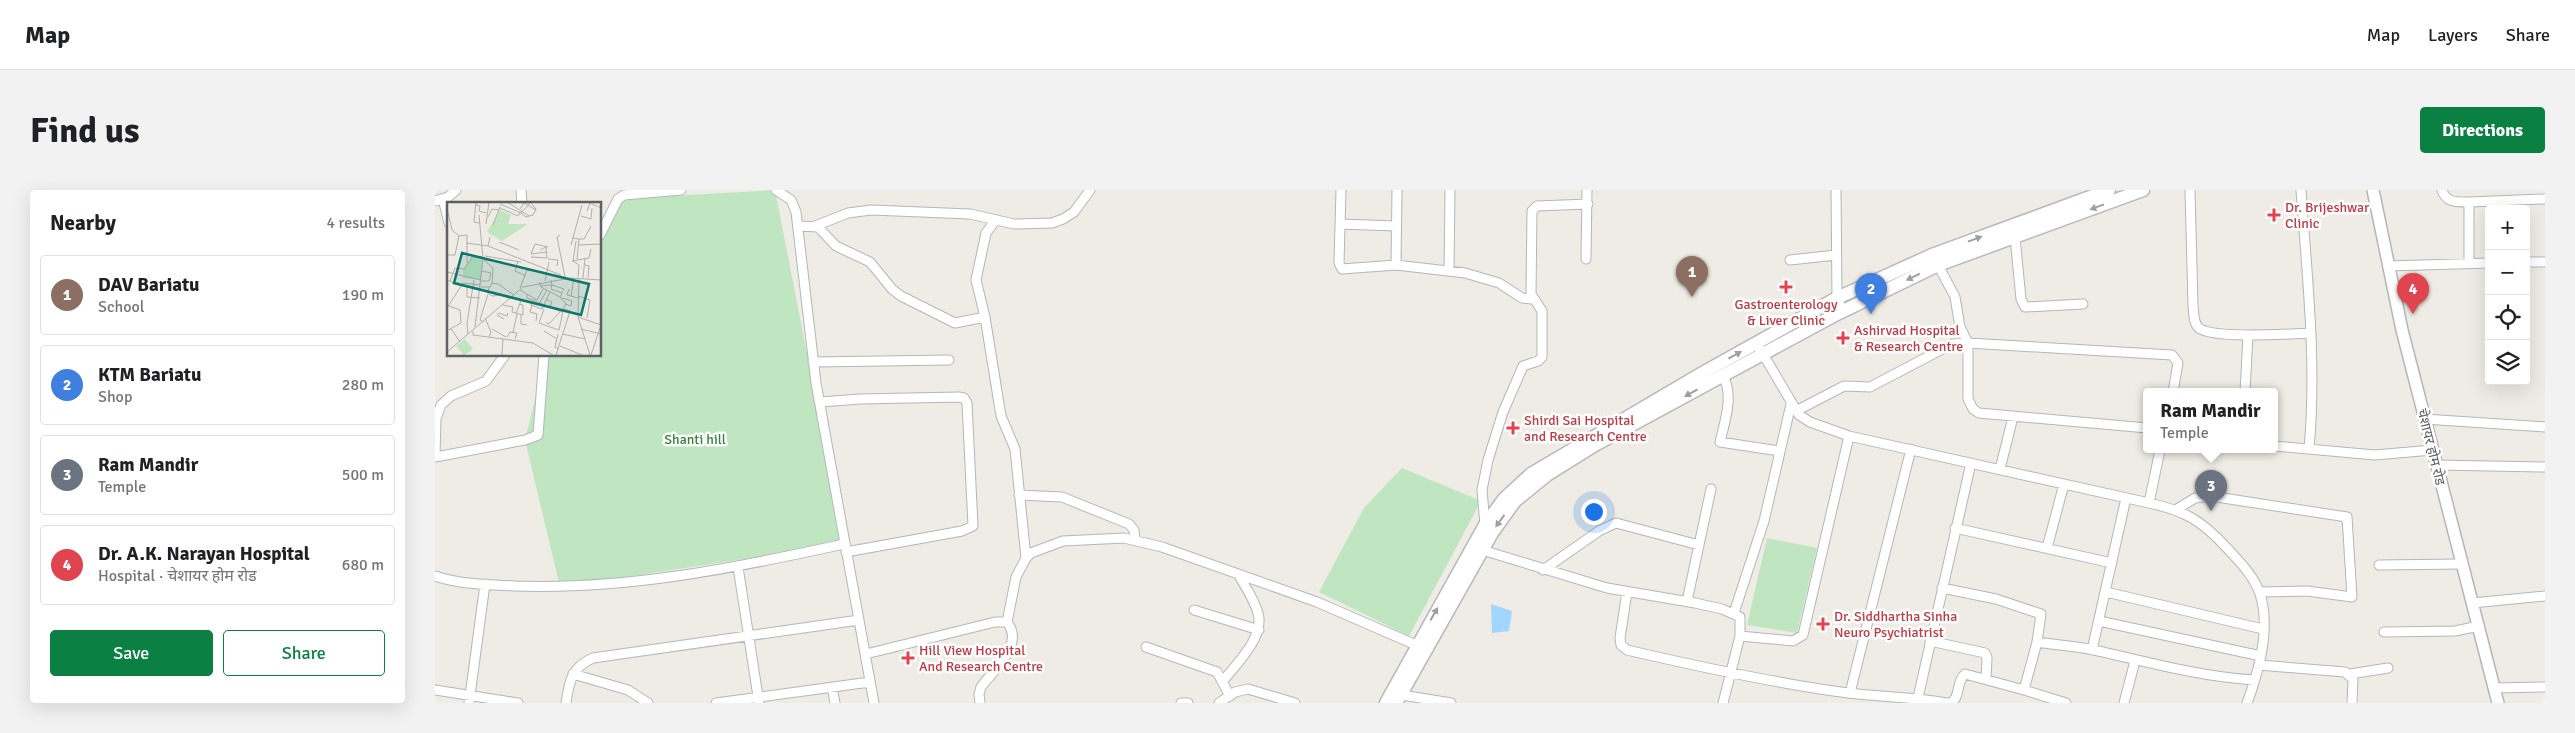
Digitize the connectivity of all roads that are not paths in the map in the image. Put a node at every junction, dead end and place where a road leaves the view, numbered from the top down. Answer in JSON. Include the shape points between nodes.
{"nodes":[{"id":1,"x":456,"y":190,"type":"edge"},
{"id":2,"x":681,"y":190,"type":"edge"},
{"id":3,"x":776,"y":190,"type":"edge"},
{"id":4,"x":1090,"y":190,"type":"edge"},
{"id":5,"x":1341,"y":190,"type":"edge"},
{"id":6,"x":1397,"y":190,"type":"edge"},
{"id":7,"x":1449,"y":190,"type":"edge"},
{"id":8,"x":1587,"y":190,"type":"edge"},
{"id":9,"x":1835,"y":190,"type":"edge"},
{"id":10,"x":2109,"y":190,"type":"edge"},
{"id":11,"x":2143,"y":190,"type":"edge"},
{"id":12,"x":2190,"y":190,"type":"edge"},
{"id":13,"x":2301,"y":190,"type":"edge"},
{"id":14,"x":2373,"y":190,"type":"edge"},
{"id":15,"x":2442,"y":190,"type":"edge"},
{"id":16,"x":2545,"y":199,"type":"edge"},
{"id":17,"x":439,"y":200,"type":"edge"},
{"id":18,"x":2469,"y":202,"type":"junction"},
{"id":19,"x":1587,"y":204,"type":"junction"},
{"id":20,"x":447,"y":218,"type":"edge"},
{"id":21,"x":995,"y":221,"type":"junction"},
{"id":22,"x":1340,"y":224,"type":"junction"},
{"id":23,"x":798,"y":226,"type":"junction"},
{"id":24,"x":815,"y":226,"type":"junction"},
{"id":25,"x":1396,"y":226,"type":"junction"},
{"id":26,"x":601,"y":233,"type":"edge"},
{"id":27,"x":2015,"y":237,"type":"junction"},
{"id":28,"x":1836,"y":255,"type":"junction"},
{"id":29,"x":1586,"y":259,"type":"dead end"},
{"id":30,"x":1791,"y":260,"type":"dead end"},
{"id":31,"x":2530,"y":262,"type":"edge"},
{"id":32,"x":2544,"y":262,"type":"dead end"},
{"id":33,"x":2485,"y":263,"type":"edge"},
{"id":34,"x":2469,"y":264,"type":"junction"},
{"id":35,"x":1396,"y":265,"type":"junction"},
{"id":36,"x":1938,"y":265,"type":"junction"},
{"id":37,"x":2388,"y":266,"type":"junction"},
{"id":38,"x":1449,"y":271,"type":"junction"},
{"id":39,"x":1837,"y":298,"type":"junction"},
{"id":40,"x":1533,"y":299,"type":"junction"},
{"id":41,"x":2083,"y":304,"type":"dead end"},
{"id":42,"x":1843,"y":312,"type":"junction"},
{"id":43,"x":985,"y":317,"type":"junction"},
{"id":44,"x":2311,"y":333,"type":"junction"},
{"id":45,"x":2248,"y":335,"type":"junction"},
{"id":46,"x":1758,"y":342,"type":"junction"},
{"id":47,"x":1968,"y":343,"type":"junction"},
{"id":48,"x":1762,"y":355,"type":"junction"},
{"id":49,"x":504,"y":356,"type":"edge"},
{"id":50,"x":544,"y":356,"type":"edge"},
{"id":51,"x":949,"y":360,"type":"dead end"},
{"id":52,"x":813,"y":362,"type":"junction"},
{"id":53,"x":1709,"y":376,"type":"junction"},
{"id":54,"x":1723,"y":376,"type":"junction"},
{"id":55,"x":2174,"y":388,"type":"edge"},
{"id":56,"x":2245,"y":388,"type":"edge"},
{"id":57,"x":819,"y":402,"type":"junction"},
{"id":58,"x":1794,"y":408,"type":"junction"},
{"id":59,"x":2013,"y":417,"type":"junction"},
{"id":60,"x":2424,"y":419,"type":"junction"},
{"id":61,"x":2545,"y":427,"type":"edge"},
{"id":62,"x":2143,"y":428,"type":"edge"},
{"id":63,"x":1849,"y":436,"type":"junction"},
{"id":64,"x":2278,"y":446,"type":"edge"},
{"id":65,"x":1911,"y":449,"type":"junction"},
{"id":66,"x":2309,"y":449,"type":"junction"},
{"id":67,"x":2432,"y":450,"type":"junction"},
{"id":68,"x":1780,"y":451,"type":"junction"},
{"id":69,"x":2159,"y":453,"type":"edge"},
{"id":70,"x":435,"y":455,"type":"edge"},
{"id":71,"x":1971,"y":463,"type":"junction"},
{"id":72,"x":2436,"y":465,"type":"junction"},
{"id":73,"x":2545,"y":468,"type":"edge"},
{"id":74,"x":2000,"y":469,"type":"junction"},
{"id":75,"x":2064,"y":484,"type":"junction"},
{"id":76,"x":1711,"y":489,"type":"dead end"},
{"id":77,"x":1019,"y":495,"type":"junction"},
{"id":78,"x":2126,"y":498,"type":"junction"},
{"id":79,"x":2149,"y":503,"type":"junction"},
{"id":80,"x":2177,"y":509,"type":"junction"},
{"id":81,"x":1485,"y":525,"type":"junction"},
{"id":82,"x":1955,"y":528,"type":"junction"},
{"id":83,"x":1135,"y":540,"type":"junction"},
{"id":84,"x":1699,"y":545,"type":"junction"},
{"id":85,"x":845,"y":548,"type":"junction"},
{"id":86,"x":2047,"y":548,"type":"junction"},
{"id":87,"x":1482,"y":550,"type":"junction"},
{"id":88,"x":1026,"y":558,"type":"junction"},
{"id":89,"x":2112,"y":563,"type":"junction"},
{"id":90,"x":2462,"y":564,"type":"junction"},
{"id":91,"x":2379,"y":565,"type":"dead end"},
{"id":92,"x":738,"y":567,"type":"junction"},
{"id":93,"x":1543,"y":570,"type":"junction"},
{"id":94,"x":1238,"y":574,"type":"junction"},
{"id":95,"x":435,"y":576,"type":"edge"},
{"id":96,"x":485,"y":584,"type":"junction"},
{"id":97,"x":1942,"y":588,"type":"junction"},
{"id":98,"x":1627,"y":592,"type":"junction"},
{"id":99,"x":2106,"y":592,"type":"junction"},
{"id":100,"x":2259,"y":592,"type":"junction"},
{"id":101,"x":2545,"y":596,"type":"edge"},
{"id":102,"x":1687,"y":601,"type":"junction"},
{"id":103,"x":2473,"y":603,"type":"junction"},
{"id":104,"x":1194,"y":610,"type":"dead end"},
{"id":105,"x":1734,"y":613,"type":"junction"},
{"id":106,"x":859,"y":620,"type":"junction"},
{"id":107,"x":2099,"y":621,"type":"junction"},
{"id":108,"x":1007,"y":622,"type":"junction"},
{"id":109,"x":2479,"y":626,"type":"junction"},
{"id":110,"x":2263,"y":629,"type":"junction"},
{"id":111,"x":1259,"y":630,"type":"junction"},
{"id":112,"x":2384,"y":632,"type":"dead end"},
{"id":113,"x":749,"y":635,"type":"junction"},
{"id":114,"x":1740,"y":636,"type":"junction"},
{"id":115,"x":1930,"y":641,"type":"junction"},
{"id":116,"x":2037,"y":642,"type":"junction"},
{"id":117,"x":1416,"y":645,"type":"junction"},
{"id":118,"x":1146,"y":647,"type":"dead end"},
{"id":119,"x":2092,"y":650,"type":"junction"},
{"id":120,"x":866,"y":654,"type":"junction"},
{"id":121,"x":2260,"y":660,"type":"junction"},
{"id":122,"x":2135,"y":661,"type":"junction"},
{"id":123,"x":2388,"y":668,"type":"dead end"},
{"id":124,"x":573,"y":674,"type":"junction"},
{"id":125,"x":1730,"y":674,"type":"junction"},
{"id":126,"x":2350,"y":674,"type":"junction"},
{"id":127,"x":1986,"y":678,"type":"junction"},
{"id":128,"x":2255,"y":680,"type":"junction"},
{"id":129,"x":1223,"y":681,"type":"junction"},
{"id":130,"x":870,"y":682,"type":"junction"},
{"id":131,"x":832,"y":687,"type":"junction"},
{"id":132,"x":2545,"y":687,"type":"edge"},
{"id":133,"x":2495,"y":688,"type":"junction"},
{"id":134,"x":435,"y":690,"type":"edge"},
{"id":135,"x":2024,"y":690,"type":"junction"},
{"id":136,"x":1850,"y":693,"type":"junction"},
{"id":137,"x":1230,"y":696,"type":"junction"},
{"id":138,"x":1393,"y":698,"type":"edge"},
{"id":139,"x":470,"y":699,"type":"edge"},
{"id":140,"x":758,"y":700,"type":"edge"},
{"id":141,"x":1917,"y":700,"type":"edge"},
{"id":142,"x":517,"y":703,"type":"edge"},
{"id":143,"x":566,"y":703,"type":"edge"},
{"id":144,"x":648,"y":703,"type":"edge"},
{"id":145,"x":716,"y":703,"type":"edge"},
{"id":146,"x":835,"y":703,"type":"edge"},
{"id":147,"x":874,"y":703,"type":"edge"},
{"id":148,"x":980,"y":703,"type":"edge"},
{"id":149,"x":1181,"y":703,"type":"edge"},
{"id":150,"x":1188,"y":703,"type":"edge"},
{"id":151,"x":1219,"y":703,"type":"edge"},
{"id":152,"x":1295,"y":703,"type":"edge"},
{"id":153,"x":1451,"y":703,"type":"edge"},
{"id":154,"x":1723,"y":703,"type":"edge"},
{"id":155,"x":1947,"y":703,"type":"edge"},
{"id":156,"x":1950,"y":703,"type":"edge"},
{"id":157,"x":2066,"y":703,"type":"edge"},
{"id":158,"x":2123,"y":703,"type":"edge"},
{"id":159,"x":2247,"y":703,"type":"edge"},
{"id":160,"x":2352,"y":703,"type":"edge"},
{"id":161,"x":2498,"y":703,"type":"edge"}],
"edges":[{"from":1,"to":17,"type":"street"},
{"from":2,"to":26,"type":"street","via":[[624,195],[618,200]]},
{"from":3,"to":23,"type":"street","via":[[793,204]]},
{"from":4,"to":21,"type":"street","via":[[1074,212],[1057,222],[1023,224]]},
{"from":5,"to":22,"type":"street"},
{"from":6,"to":25,"type":"street"},
{"from":7,"to":38,"type":"street"},
{"from":8,"to":19,"type":"street"},
{"from":9,"to":28,"type":"street"},
{"from":39,"to":10,"type":"main road","one_way":true,"via":[[1932,255]]},
{"from":11,"to":27,"type":"main road","one_way":true},
{"from":12,"to":45,"type":"street","via":[[2195,322],[2198,328],[2207,332]]},
{"from":13,"to":44,"type":"street"},
{"from":14,"to":37,"type":"street","name":"चेशायर होम रोड"},
{"from":15,"to":18,"type":"street","via":[[2449,201]]},
{"from":16,"to":18,"type":"street"},
{"from":17,"to":20,"type":"street"},
{"from":18,"to":34,"type":"street"},
{"from":19,"to":29,"type":"street"},
{"from":19,"to":40,"type":"street","via":[[1540,205],[1533,209]]},
{"from":21,"to":24,"type":"street","via":[[970,214],[871,210],[848,213]]},
{"from":21,"to":43,"type":"street","via":[[986,233],[976,280]]},
{"from":22,"to":25,"type":"street"},
{"from":22,"to":35,"type":"street","via":[[1339,263],[1342,270]]},
{"from":23,"to":24,"type":"street"},
{"from":23,"to":52,"type":"street"},
{"from":24,"to":43,"type":"street","via":[[836,246],[870,262],[901,296],[955,323]]},
{"from":25,"to":35,"type":"street"},
{"from":27,"to":36,"type":"main road"},
{"from":27,"to":41,"type":"street","via":[[2021,299],[2025,307]]},
{"from":28,"to":30,"type":"street"},
{"from":28,"to":39,"type":"street"},
{"from":31,"to":32,"type":"street"},
{"from":33,"to":34,"type":"street"},
{"from":34,"to":37,"type":"street"},
{"from":35,"to":38,"type":"street"},
{"from":36,"to":42,"type":"main road","one_way":true},
{"from":36,"to":47,"type":"street","via":[[1955,298]]},
{"from":37,"to":60,"type":"street","name":"चेशायर होम रोड"},
{"from":38,"to":40,"type":"street","via":[[1487,278]]},
{"from":39,"to":42,"type":"street"},
{"from":39,"to":46,"type":"main road"},
{"from":40,"to":81,"type":"street","via":[[1542,311],[1542,357],[1523,366],[1495,435],[1482,490]]},
{"from":42,"to":48,"type":"main road"},
{"from":43,"to":77,"type":"street","via":[[1001,416],[1015,449]]},
{"from":44,"to":45,"type":"street"},
{"from":44,"to":66,"type":"street","via":[[2313,394]]},
{"from":45,"to":56,"type":"street"},
{"from":46,"to":48,"type":"street"},
{"from":53,"to":46,"type":"main road","one_way":true},
{"from":47,"to":55,"type":"street","via":[[2172,355],[2178,363]]},
{"from":47,"to":58,"type":"street","via":[[1952,344],[1870,387],[1844,386]]},
{"from":47,"to":59,"type":"street","via":[[1969,405],[1979,413]]},
{"from":48,"to":54,"type":"main road"},
{"from":48,"to":58,"type":"street"},
{"from":49,"to":70,"type":"street","via":[[486,381],[451,396],[441,405],[436,419]]},
{"from":50,"to":70,"type":"street","via":[[538,435]]},
{"from":51,"to":52,"type":"street"},
{"from":52,"to":57,"type":"street"},
{"from":53,"to":54,"type":"main road"},
{"from":53,"to":81,"type":"main road","via":[[1531,474],[1504,499]]},
{"from":53,"to":87,"type":"main road","one_way":true,"via":[[1531,487],[1515,501]]},
{"from":54,"to":68,"type":"street","via":[[1729,396],[1720,442]]},
{"from":57,"to":85,"type":"street"},
{"from":57,"to":85,"type":"street","via":[[959,397],[967,403],[973,526],[962,531]]},
{"from":58,"to":63,"type":"street","via":[[1810,422]]},
{"from":58,"to":68,"type":"street"},
{"from":59,"to":62,"type":"street"},
{"from":59,"to":74,"type":"street"},
{"from":60,"to":61,"type":"street"},
{"from":60,"to":67,"type":"street","name":"चेशायर होम रोड"},
{"from":63,"to":65,"type":"street"},
{"from":63,"to":114,"type":"street","via":[[1803,636],[1793,642]]},
{"from":64,"to":66,"type":"street"},
{"from":65,"to":71,"type":"street"},
{"from":65,"to":136,"type":"street"},
{"from":66,"to":67,"type":"street","via":[[2388,455]]},
{"from":67,"to":72,"type":"street","name":"चेशायर होम रोड"},
{"from":68,"to":105,"type":"street","via":[[1763,521]]},
{"from":69,"to":79,"type":"street"},
{"from":71,"to":74,"type":"street"},
{"from":71,"to":82,"type":"street"},
{"from":72,"to":73,"type":"street"},
{"from":72,"to":90,"type":"street","name":"चेशायर होम रोड"},
{"from":74,"to":75,"type":"street"},
{"from":75,"to":78,"type":"street"},
{"from":75,"to":86,"type":"street"},
{"from":76,"to":84,"type":"street"},
{"from":77,"to":83,"type":"street","via":[[1063,497],[1129,524],[1134,530]]},
{"from":77,"to":88,"type":"street"},
{"from":78,"to":79,"type":"street"},
{"from":78,"to":89,"type":"street"},
{"from":79,"to":80,"type":"street"},
{"from":80,"to":100,"type":"street","via":[[2197,519],[2215,534],[2241,562]]},
{"from":80,"to":100,"type":"street","via":[[2195,498],[2210,496],[2347,517],[2353,597],[2307,591]]},
{"from":117,"to":81,"type":"main road","one_way":true},
{"from":82,"to":86,"type":"street"},
{"from":82,"to":97,"type":"street"},
{"from":83,"to":88,"type":"street","via":[[1063,541],[1040,548]]},
{"from":83,"to":94,"type":"street"},
{"from":84,"to":93,"type":"street","via":[[1617,523],[1599,531]]},
{"from":84,"to":102,"type":"street"},
{"from":85,"to":92,"type":"street"},
{"from":85,"to":106,"type":"street"},
{"from":86,"to":89,"type":"street"},
{"from":87,"to":93,"type":"street"},
{"from":87,"to":138,"type":"main road"},
{"from":88,"to":108,"type":"street","via":[[1012,590]]},
{"from":89,"to":99,"type":"street"},
{"from":90,"to":91,"type":"street"},
{"from":90,"to":103,"type":"street","name":"चेशायर होम रोड"},
{"from":92,"to":96,"type":"street","via":[[616,584],[560,587]]},
{"from":92,"to":113,"type":"street"},
{"from":93,"to":98,"type":"street"},
{"from":94,"to":111,"type":"street","via":[[1258,613]]},
{"from":94,"to":117,"type":"street","via":[[1317,602]]},
{"from":95,"to":96,"type":"street","via":[[453,582]]},
{"from":96,"to":139,"type":"street"},
{"from":97,"to":115,"type":"street"},
{"from":97,"to":116,"type":"street","via":[[1996,599],[2041,614]]},
{"from":98,"to":102,"type":"street"},
{"from":98,"to":125,"type":"street","via":[[1620,638],[1623,647]]},
{"from":99,"to":107,"type":"street"},
{"from":99,"to":110,"type":"street"},
{"from":100,"to":110,"type":"street"},
{"from":101,"to":103,"type":"street"},
{"from":102,"to":105,"type":"street"},
{"from":103,"to":109,"type":"street","name":"चेशायर होम रोड"},
{"from":104,"to":111,"type":"street"},
{"from":105,"to":114,"type":"street","via":[[1741,620]]},
{"from":106,"to":113,"type":"street"},
{"from":106,"to":120,"type":"street"},
{"from":107,"to":119,"type":"street"},
{"from":107,"to":121,"type":"street"},
{"from":108,"to":120,"type":"street","via":[[995,622]]},
{"from":108,"to":148,"type":"street","via":[[1012,632],[1012,645],[981,687]]},
{"from":109,"to":112,"type":"street","via":[[2455,631]]},
{"from":109,"to":133,"type":"street","name":"चेशायर होम रोड"},
{"from":110,"to":121,"type":"street"},
{"from":111,"to":129,"type":"street"},
{"from":113,"to":124,"type":"street","via":[[593,658]]},
{"from":113,"to":140,"type":"street"},
{"from":114,"to":125,"type":"street"},
{"from":115,"to":127,"type":"street","via":[[1985,653]]},
{"from":115,"to":141,"type":"street"},
{"from":116,"to":119,"type":"street"},
{"from":116,"to":135,"type":"street"},
{"from":117,"to":138,"type":"main road"},
{"from":118,"to":129,"type":"street","via":[[1217,672]]},
{"from":119,"to":122,"type":"street"},
{"from":120,"to":130,"type":"street"},
{"from":121,"to":126,"type":"street"},
{"from":121,"to":128,"type":"street"},
{"from":122,"to":128,"type":"street"},
{"from":122,"to":158,"type":"street"},
{"from":123,"to":126,"type":"street"},
{"from":124,"to":143,"type":"street"},
{"from":124,"to":144,"type":"street","via":[[628,690]]},
{"from":125,"to":136,"type":"street"},
{"from":125,"to":154,"type":"street"},
{"from":126,"to":160,"type":"street","via":[[2353,679]]},
{"from":127,"to":135,"type":"street"},
{"from":127,"to":156,"type":"street","via":[[1964,674],[1956,698]]},
{"from":128,"to":159,"type":"street"},
{"from":129,"to":137,"type":"street"},
{"from":130,"to":131,"type":"street"},
{"from":130,"to":147,"type":"street"},
{"from":131,"to":140,"type":"street"},
{"from":131,"to":146,"type":"street"},
{"from":132,"to":133,"type":"street"},
{"from":133,"to":161,"type":"street","name":"चेशायर होम रोड"},
{"from":134,"to":139,"type":"street"},
{"from":135,"to":157,"type":"street"},
{"from":136,"to":141,"type":"street"},
{"from":137,"to":151,"type":"street"},
{"from":137,"to":152,"type":"street","via":[[1247,689]]},
{"from":138,"to":153,"type":"street"},
{"from":139,"to":142,"type":"street"},
{"from":140,"to":145,"type":"street"},
{"from":141,"to":155,"type":"street"},
{"from":149,"to":150,"type":"street"}]}
